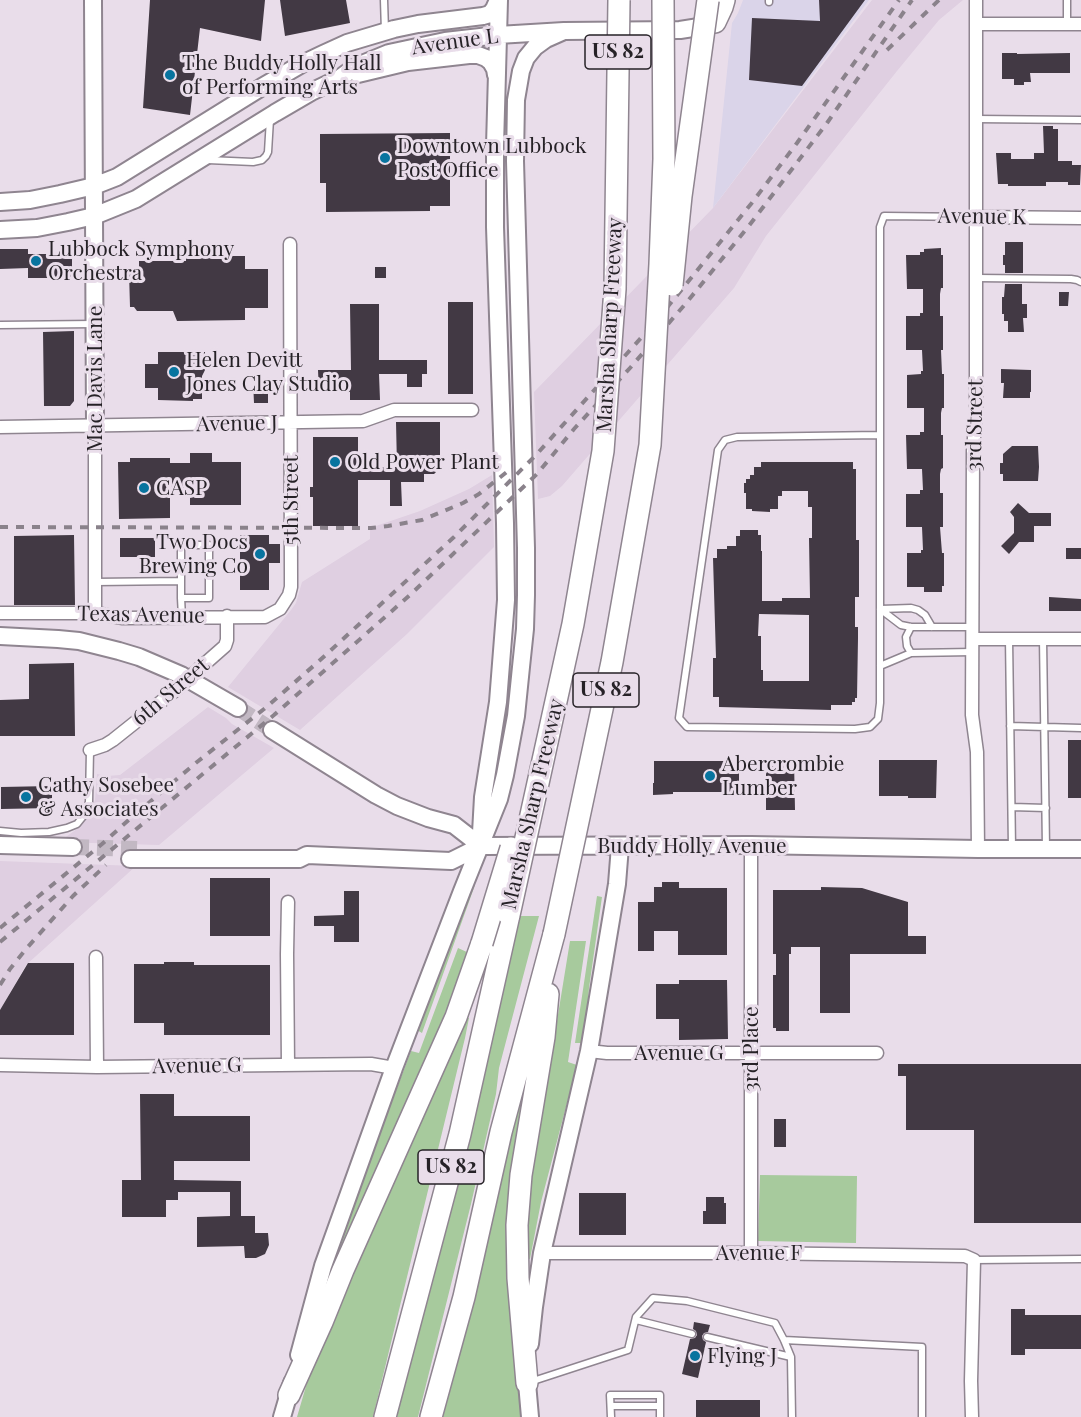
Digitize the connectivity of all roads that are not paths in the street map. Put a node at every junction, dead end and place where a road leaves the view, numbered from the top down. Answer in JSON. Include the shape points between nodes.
{"nodes":[{"id":1,"x":93,"y":0,"type":"edge"},
{"id":2,"x":384,"y":0,"type":"edge"},
{"id":3,"x":499,"y":0,"type":"edge"},
{"id":4,"x":609,"y":0,"type":"edge"},
{"id":5,"x":620,"y":0,"type":"edge"},
{"id":6,"x":663,"y":0,"type":"edge"},
{"id":7,"x":708,"y":0,"type":"edge"},
{"id":8,"x":724,"y":0,"type":"edge"},
{"id":9,"x":731,"y":0,"type":"edge"},
{"id":10,"x":976,"y":0,"type":"edge"},
{"id":11,"x":1067,"y":0,"type":"edge"},
{"id":12,"x":715,"y":22,"type":"junction"},
{"id":13,"x":976,"y":24,"type":"junction"},
{"id":14,"x":1067,"y":24,"type":"junction"},
{"id":15,"x":1081,"y":24,"type":"edge"},
{"id":16,"x":385,"y":31,"type":"junction"},
{"id":17,"x":564,"y":31,"type":"junction"},
{"id":18,"x":498,"y":35,"type":"junction"},
{"id":19,"x":340,"y":78,"type":"junction"},
{"id":20,"x":496,"y":79,"type":"junction"},
{"id":21,"x":617,"y":103,"type":"junction"},
{"id":22,"x":270,"y":116,"type":"junction"},
{"id":23,"x":976,"y":119,"type":"junction"},
{"id":24,"x":1081,"y":120,"type":"edge"},
{"id":25,"x":201,"y":160,"type":"junction"},
{"id":26,"x":94,"y":186,"type":"junction"},
{"id":27,"x":0,"y":202,"type":"edge"},
{"id":28,"x":94,"y":216,"type":"junction"},
{"id":29,"x":976,"y":217,"type":"junction"},
{"id":30,"x":1081,"y":218,"type":"edge"},
{"id":31,"x":0,"y":230,"type":"edge"},
{"id":32,"x":290,"y":244,"type":"dead end"},
{"id":33,"x":976,"y":278,"type":"junction"},
{"id":34,"x":1081,"y":282,"type":"edge"},
{"id":35,"x":95,"y":324,"type":"junction"},
{"id":36,"x":0,"y":325,"type":"edge"},
{"id":37,"x":472,"y":410,"type":"dead end"},
{"id":38,"x":291,"y":424,"type":"junction"},
{"id":39,"x":95,"y":426,"type":"junction"},
{"id":40,"x":0,"y":428,"type":"edge"},
{"id":41,"x":880,"y":435,"type":"junction"},
{"id":42,"x":650,"y":445,"type":"junction"},
{"id":43,"x":181,"y":581,"type":"junction"},
{"id":44,"x":95,"y":582,"type":"junction"},
{"id":45,"x":181,"y":598,"type":"junction"},
{"id":46,"x":280,"y":609,"type":"joint"},
{"id":47,"x":880,"y":609,"type":"junction"},
{"id":48,"x":0,"y":613,"type":"edge"},
{"id":49,"x":95,"y":613,"type":"junction"},
{"id":50,"x":227,"y":616,"type":"junction"},
{"id":51,"x":182,"y":617,"type":"junction"},
{"id":52,"x":911,"y":627,"type":"junction"},
{"id":53,"x":932,"y":627,"type":"junction"},
{"id":54,"x":973,"y":633,"type":"junction"},
{"id":55,"x":0,"y":636,"type":"edge"},
{"id":56,"x":1009,"y":639,"type":"junction"},
{"id":57,"x":1043,"y":639,"type":"junction"},
{"id":58,"x":1081,"y":639,"type":"edge"},
{"id":59,"x":973,"y":652,"type":"junction"},
{"id":60,"x":911,"y":653,"type":"junction"},
{"id":61,"x":880,"y":666,"type":"junction"},
{"id":62,"x":562,"y":675,"type":"junction"},
{"id":63,"x":238,"y":708,"type":"tunnel mouth"},
{"id":64,"x":1010,"y":726,"type":"junction"},
{"id":65,"x":1044,"y":727,"type":"junction"},
{"id":66,"x":1081,"y":728,"type":"edge"},
{"id":67,"x":272,"y":730,"type":"tunnel mouth"},
{"id":68,"x":90,"y":750,"type":"joint"},
{"id":69,"x":1011,"y":807,"type":"junction"},
{"id":70,"x":1046,"y":808,"type":"junction"},
{"id":71,"x":0,"y":831,"type":"edge"},
{"id":72,"x":0,"y":845,"type":"edge"},
{"id":73,"x":752,"y":845,"type":"junction"},
{"id":74,"x":481,"y":846,"type":"junction"},
{"id":75,"x":620,"y":846,"type":"junction"},
{"id":76,"x":978,"y":849,"type":"junction"},
{"id":77,"x":1011,"y":849,"type":"junction"},
{"id":78,"x":1046,"y":849,"type":"junction"},
{"id":79,"x":1081,"y":849,"type":"edge"},
{"id":80,"x":135,"y":854,"type":"tunnel mouth"},
{"id":81,"x":0,"y":855,"type":"edge"},
{"id":82,"x":288,"y":902,"type":"dead end"},
{"id":83,"x":554,"y":934,"type":"junction"},
{"id":84,"x":96,"y":957,"type":"dead end"},
{"id":85,"x":589,"y":1051,"type":"junction"},
{"id":86,"x":751,"y":1053,"type":"junction"},
{"id":87,"x":877,"y":1053,"type":"dead end"},
{"id":88,"x":0,"y":1065,"type":"edge"},
{"id":89,"x":288,"y":1065,"type":"junction"},
{"id":90,"x":97,"y":1067,"type":"junction"},
{"id":91,"x":394,"y":1068,"type":"junction"},
{"id":92,"x":542,"y":1253,"type":"junction"},
{"id":93,"x":751,"y":1253,"type":"junction"},
{"id":94,"x":1081,"y":1259,"type":"edge"},
{"id":95,"x":975,"y":1260,"type":"junction"},
{"id":96,"x":636,"y":1320,"type":"junction"},
{"id":97,"x":692,"y":1334,"type":"dead end"},
{"id":98,"x":707,"y":1337,"type":"dead end"},
{"id":99,"x":784,"y":1340,"type":"junction"},
{"id":100,"x":791,"y":1358,"type":"junction"},
{"id":101,"x":527,"y":1383,"type":"junction"},
{"id":102,"x":289,"y":1395,"type":"junction"},
{"id":103,"x":611,"y":1406,"type":"junction"},
{"id":104,"x":660,"y":1406,"type":"junction"},
{"id":105,"x":282,"y":1417,"type":"edge"},
{"id":106,"x":385,"y":1417,"type":"edge"},
{"id":107,"x":431,"y":1417,"type":"edge"},
{"id":108,"x":530,"y":1417,"type":"edge"},
{"id":109,"x":611,"y":1417,"type":"edge"},
{"id":110,"x":660,"y":1417,"type":"edge"},
{"id":111,"x":792,"y":1417,"type":"edge"},
{"id":112,"x":922,"y":1417,"type":"edge"},
{"id":113,"x":972,"y":1417,"type":"edge"}],
"edges":[{"from":1,"to":26,"type":"main road","name":"Mac Davis Lane"},
{"from":2,"to":16,"type":"lane"},
{"from":3,"to":16,"type":"main road","name":"Avenue L","via":[[490,14],[483,16]]},
{"from":3,"to":18,"type":"main road","name":"Marsha Sharp Freeway"},
{"from":4,"to":21,"type":"highway","bridge":true},
{"from":5,"to":21,"type":"highway","name":"Marsha Sharp Freeway","number":"US 82","bridge":true},
{"from":6,"to":42,"type":"highway","number":"US 82","bridge":true,"via":[[664,159]]},
{"from":7,"to":42,"type":"highway","bridge":true,"via":[[681,196],[661,398]]},
{"from":8,"to":12,"type":"highway"},
{"from":9,"to":12,"type":"main road"},
{"from":10,"to":13,"type":"street","name":"3rd Street"},
{"from":11,"to":14,"type":"lane"},
{"from":12,"to":17,"type":"main road","name":"Avenue L","via":[[680,30]]},
{"from":13,"to":14,"type":"street"},
{"from":13,"to":23,"type":"street","name":"3rd Street"},
{"from":14,"to":15,"type":"street"},
{"from":16,"to":26,"type":"main road","name":"Avenue L","via":[[300,65],[117,177]]},
{"from":17,"to":18,"type":"main road","name":"Avenue L"},
{"from":17,"to":74,"type":"main road","name":"Marsha Sharp Freeway","via":[[546,39],[526,58],[516,100],[525,629],[505,775]]},
{"from":18,"to":19,"type":"main road","name":"Avenue L","via":[[403,49],[355,67]]},
{"from":18,"to":20,"type":"main road","name":"Marsha Sharp Freeway"},
{"from":19,"to":20,"type":"main road","via":[[408,62],[478,55],[491,62]]},
{"from":19,"to":22,"type":"main road","name":"Avenue L"},
{"from":20,"to":74,"type":"main road","name":"Marsha Sharp Freeway","via":[[495,227],[506,600]]},
{"from":21,"to":62,"type":"highway","name":"Marsha Sharp Freeway","bridge":true,"via":[[615,289],[603,451]]},
{"from":22,"to":25,"type":"main road","name":"Avenue L"},
{"from":22,"to":25,"type":"lane","via":[[268,152],[262,160]]},
{"from":23,"to":24,"type":"lane"},
{"from":23,"to":29,"type":"street","name":"3rd Street"},
{"from":25,"to":28,"type":"main road","name":"Avenue L","via":[[136,199]]},
{"from":26,"to":27,"type":"main road","name":"Avenue L"},
{"from":26,"to":28,"type":"main road","name":"Mac Davis Lane"},
{"from":28,"to":31,"type":"main road","via":[[37,228]]},
{"from":28,"to":35,"type":"main road","name":"Mac Davis Lane"},
{"from":29,"to":30,"type":"street","name":"Avenue K"},
{"from":29,"to":33,"type":"street","name":"3rd Street"},
{"from":29,"to":41,"type":"lane","name":"Avenue K","via":[[884,216],[880,227]]},
{"from":32,"to":38,"type":"street","name":"5th Street"},
{"from":33,"to":34,"type":"lane"},
{"from":33,"to":54,"type":"street","name":"3rd Street"},
{"from":35,"to":36,"type":"lane"},
{"from":35,"to":39,"type":"main road","name":"Mac Davis Lane"},
{"from":37,"to":38,"type":"street","name":"Avenue J","via":[[394,410],[363,422]]},
{"from":38,"to":39,"type":"street","name":"Avenue J"},
{"from":38,"to":46,"type":"street","name":"5th Street","via":[[291,587]]},
{"from":39,"to":40,"type":"street","name":"Avenue J"},
{"from":39,"to":44,"type":"street","name":"Mac Davis Lane"},
{"from":41,"to":47,"type":"lane"},
{"from":41,"to":61,"type":"lane","via":[[725,440],[718,450],[679,718],[687,727],[870,727],[878,719]]},
{"from":42,"to":83,"type":"highway","number":"US 82","bridge":true,"via":[[612,662]]},
{"from":43,"to":44,"type":"lane"},
{"from":43,"to":45,"type":"lane"},
{"from":43,"to":45,"type":"lane","via":[[181,545],[209,545],[209,598]]},
{"from":44,"to":49,"type":"street","name":"Mac Davis Lane"},
{"from":45,"to":51,"type":"lane"},
{"from":46,"to":50,"type":"street","name":"Texas Avenue","via":[[266,617]]},
{"from":47,"to":52,"type":"lane","via":[[901,625]]},
{"from":47,"to":53,"type":"lane","via":[[918,610]]},
{"from":47,"to":61,"type":"lane"},
{"from":48,"to":49,"type":"street","name":"Texas Avenue"},
{"from":49,"to":51,"type":"street","name":"Texas Avenue","via":[[123,618]]},
{"from":50,"to":51,"type":"street","name":"Texas Avenue"},
{"from":50,"to":68,"type":"street","name":"6th Street","bridge":true,"via":[[225,646],[113,740]]},
{"from":52,"to":53,"type":"lane"},
{"from":52,"to":60,"type":"lane","via":[[906,637]]},
{"from":53,"to":54,"type":"lane"},
{"from":54,"to":56,"type":"street"},
{"from":54,"to":59,"type":"street","name":"3rd Street"},
{"from":55,"to":63,"type":"main road","name":"Texas Avenue","via":[[79,641],[139,657],[181,675]]},
{"from":56,"to":57,"type":"street"},
{"from":56,"to":64,"type":"lane"},
{"from":57,"to":58,"type":"street"},
{"from":57,"to":65,"type":"lane"},
{"from":59,"to":60,"type":"lane"},
{"from":59,"to":76,"type":"street","name":"3rd Street"},
{"from":60,"to":61,"type":"lane"},
{"from":62,"to":102,"type":"highway","bridge":true,"via":[[456,1017]]},
{"from":62,"to":106,"type":"highway","name":"Marsha Sharp Freeway","number":"US 82","bridge":true,"via":[[460,1134]]},
{"from":64,"to":65,"type":"lane"},
{"from":64,"to":69,"type":"lane"},
{"from":65,"to":66,"type":"lane"},
{"from":65,"to":70,"type":"lane"},
{"from":67,"to":74,"type":"main road","via":[[376,795],[454,825]]},
{"from":68,"to":71,"type":"lane","via":[[89,802],[77,824],[49,832]]},
{"from":69,"to":70,"type":"lane"},
{"from":69,"to":77,"type":"lane"},
{"from":70,"to":78,"type":"lane"},
{"from":72,"to":81,"type":"main road","via":[[67,852]]},
{"from":73,"to":75,"type":"main road","name":"Buddy Holly Avenue"},
{"from":73,"to":76,"type":"main road","name":"Buddy Holly Avenue"},
{"from":73,"to":86,"type":"street","name":"3rd Place"},
{"from":74,"to":75,"type":"main road","name":"Buddy Holly Avenue"},
{"from":74,"to":80,"type":"main road","name":"Buddy Holly Avenue","via":[[452,861]]},
{"from":74,"to":91,"type":"main road","name":"Marsha Sharp Freeway"},
{"from":75,"to":85,"type":"main road"},
{"from":76,"to":77,"type":"main road","name":"Buddy Holly Avenue"},
{"from":77,"to":78,"type":"main road","name":"Buddy Holly Avenue"},
{"from":78,"to":79,"type":"main road","name":"Buddy Holly Avenue"},
{"from":82,"to":89,"type":"street"},
{"from":83,"to":101,"type":"highway","via":[[544,1037],[521,1175],[517,1225]]},
{"from":83,"to":107,"type":"highway","number":"US 82"},
{"from":84,"to":90,"type":"street"},
{"from":85,"to":86,"type":"street","name":"Avenue G"},
{"from":85,"to":92,"type":"main road"},
{"from":86,"to":87,"type":"street","name":"Avenue G"},
{"from":86,"to":93,"type":"street","name":"3rd Place"},
{"from":88,"to":90,"type":"street","name":"Avenue G"},
{"from":89,"to":90,"type":"street","name":"Avenue G"},
{"from":89,"to":91,"type":"street","name":"Avenue G","via":[[371,1064]]},
{"from":91,"to":102,"type":"main road","name":"Marsha Sharp Freeway","via":[[323,1266]]},
{"from":92,"to":93,"type":"street","name":"Avenue F"},
{"from":92,"to":101,"type":"main road"},
{"from":93,"to":95,"type":"street","name":"Avenue F","via":[[965,1256]]},
{"from":94,"to":95,"type":"lane"},
{"from":95,"to":113,"type":"street"},
{"from":96,"to":97,"type":"lane"},
{"from":96,"to":99,"type":"lane","via":[[653,1299],[687,1301],[775,1323]]},
{"from":96,"to":101,"type":"lane","via":[[628,1350]]},
{"from":98,"to":100,"type":"lane"},
{"from":99,"to":100,"type":"lane"},
{"from":99,"to":112,"type":"lane","via":[[922,1347]]},
{"from":100,"to":111,"type":"lane"},
{"from":101,"to":108,"type":"main road"},
{"from":102,"to":105,"type":"main road","name":"Marsha Sharp Freeway"},
{"from":103,"to":104,"type":"lane"},
{"from":103,"to":104,"type":"lane","via":[[610,1395],[660,1395]]},
{"from":103,"to":109,"type":"lane"},
{"from":104,"to":110,"type":"lane"}]}
